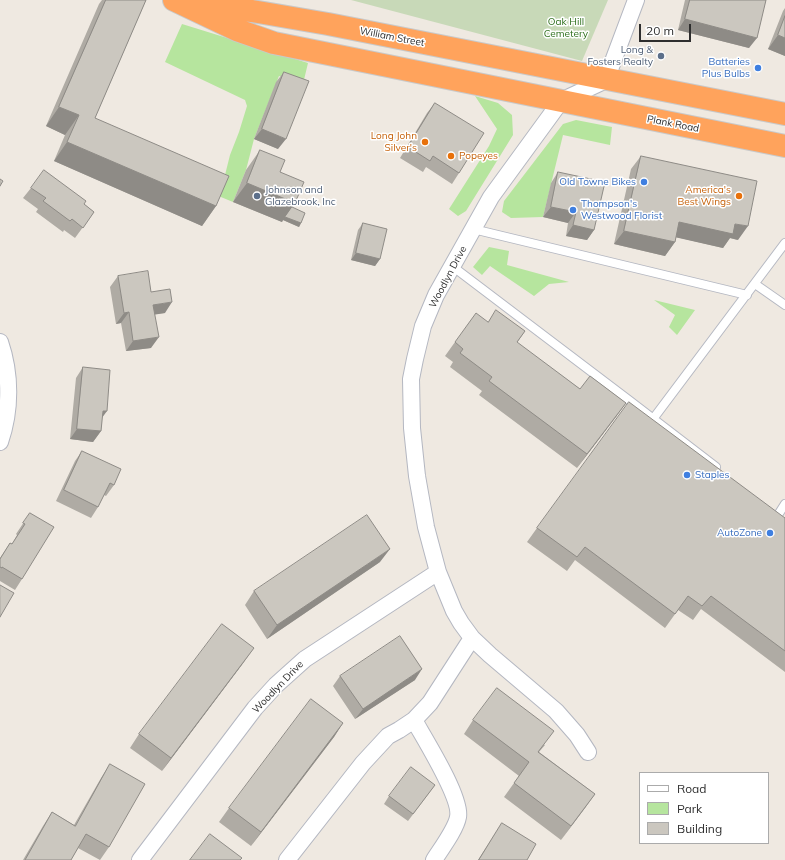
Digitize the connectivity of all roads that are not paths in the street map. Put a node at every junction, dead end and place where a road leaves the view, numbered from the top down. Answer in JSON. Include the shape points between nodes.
{"nodes":[{"id":1,"x":636,"y":0,"type":"edge"},
{"id":2,"x":175,"y":1,"type":"edge"},
{"id":3,"x":606,"y":80,"type":"junction"},
{"id":4,"x":561,"y":101,"type":"junction"},
{"id":5,"x":785,"y":114,"type":"edge"},
{"id":6,"x":785,"y":146,"type":"edge"},
{"id":7,"x":473,"y":229,"type":"junction"},
{"id":8,"x":785,"y":243,"type":"edge"},
{"id":9,"x":452,"y":266,"type":"junction"},
{"id":10,"x":755,"y":284,"type":"junction"},
{"id":11,"x":747,"y":295,"type":"junction"},
{"id":12,"x":785,"y":305,"type":"edge"},
{"id":13,"x":0,"y":342,"type":"edge"},
{"id":14,"x":654,"y":419,"type":"junction"},
{"id":15,"x":0,"y":442,"type":"edge"},
{"id":16,"x":724,"y":473,"type":"edge"},
{"id":17,"x":785,"y":504,"type":"edge"},
{"id":18,"x":785,"y":520,"type":"edge"},
{"id":19,"x":438,"y":572,"type":"junction"},
{"id":20,"x":472,"y":638,"type":"junction"},
{"id":21,"x":414,"y":720,"type":"junction"},
{"id":22,"x":588,"y":752,"type":"dead end"},
{"id":23,"x":140,"y":860,"type":"edge"},
{"id":24,"x":287,"y":860,"type":"edge"},
{"id":25,"x":434,"y":860,"type":"edge"}],
"edges":[{"from":1,"to":3,"type":"street"},
{"from":2,"to":3,"type":"highway","name":"William Street","via":[[328,24]]},
{"from":2,"to":4,"type":"highway","name":"William Street","via":[[237,30],[274,43]]},
{"from":3,"to":4,"type":"street"},
{"from":3,"to":5,"type":"highway"},
{"from":4,"to":6,"type":"highway","name":"Plank Road"},
{"from":4,"to":7,"type":"street","name":"Woodlyn Drive","via":[[491,197]]},
{"from":7,"to":9,"type":"street","name":"Woodlyn Drive"},
{"from":7,"to":11,"type":"lane"},
{"from":8,"to":10,"type":"lane"},
{"from":9,"to":14,"type":"lane"},
{"from":9,"to":19,"type":"street","name":"Woodlyn Drive","via":[[423,326],[411,380],[417,476],[426,527]]},
{"from":10,"to":11,"type":"lane"},
{"from":10,"to":12,"type":"lane"},
{"from":11,"to":14,"type":"lane"},
{"from":13,"to":15,"type":"street","via":[[8,378],[8,406]]},
{"from":14,"to":16,"type":"lane"},
{"from":17,"to":18,"type":"lane","via":[[775,512]]},
{"from":19,"to":20,"type":"street","name":"Woodlyn Drive","via":[[454,611]]},
{"from":19,"to":23,"type":"street","name":"Woodlyn Drive","via":[[305,659],[276,685],[255,708]]},
{"from":20,"to":21,"type":"street","via":[[430,703]]},
{"from":20,"to":22,"type":"street","name":"Woodlyn Drive","via":[[556,711]]},
{"from":21,"to":24,"type":"street","via":[[388,736],[362,763]]},
{"from":21,"to":25,"type":"street","via":[[446,777],[458,806],[455,827]]}]}
